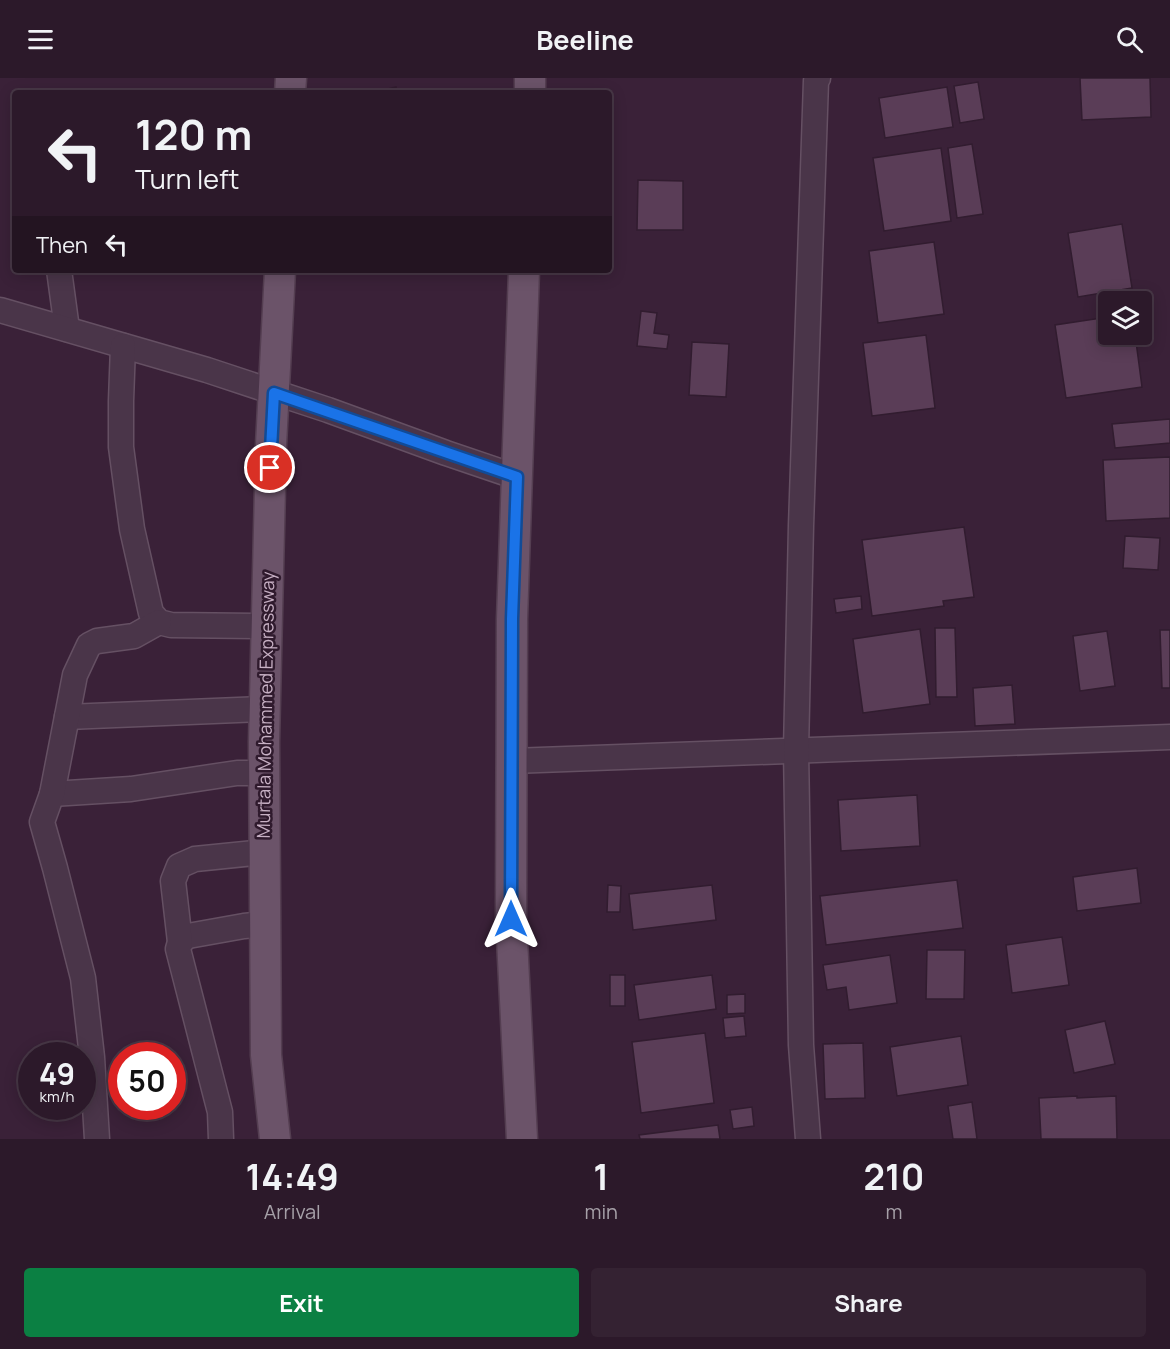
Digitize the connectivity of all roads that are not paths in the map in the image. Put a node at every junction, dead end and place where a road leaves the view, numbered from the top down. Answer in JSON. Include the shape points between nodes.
{"nodes":[{"id":1,"x":818,"y":78,"type":"edge"},
{"id":2,"x":59,"y":273,"type":"edge"},
{"id":3,"x":280,"y":273,"type":"edge"},
{"id":4,"x":524,"y":273,"type":"edge"},
{"id":5,"x":0,"y":310,"type":"edge"},
{"id":6,"x":67,"y":329,"type":"junction"},
{"id":7,"x":123,"y":346,"type":"junction"},
{"id":8,"x":274,"y":393,"type":"junction"},
{"id":9,"x":517,"y":477,"type":"junction"},
{"id":10,"x":159,"y":622,"type":"junction"},
{"id":11,"x":267,"y":626,"type":"junction"},
{"id":12,"x":265,"y":709,"type":"junction"},
{"id":13,"x":67,"y":717,"type":"junction"},
{"id":14,"x":1170,"y":737,"type":"edge"},
{"id":15,"x":796,"y":750,"type":"junction"},
{"id":16,"x":512,"y":761,"type":"junction"},
{"id":17,"x":264,"y":773,"type":"junction"},
{"id":18,"x":52,"y":794,"type":"junction"},
{"id":19,"x":264,"y":852,"type":"junction"},
{"id":20,"x":265,"y":924,"type":"junction"},
{"id":21,"x":180,"y":942,"type":"junction"},
{"id":22,"x":97,"y":1139,"type":"edge"},
{"id":23,"x":221,"y":1139,"type":"edge"},
{"id":24,"x":274,"y":1139,"type":"edge"},
{"id":25,"x":522,"y":1139,"type":"edge"},
{"id":26,"x":808,"y":1139,"type":"edge"}],
"edges":[{"from":1,"to":15,"type":"street"},
{"from":2,"to":6,"type":"street"},
{"from":3,"to":8,"type":"main road","name":"Murtala Mohammed Expressway"},
{"from":4,"to":9,"type":"main road"},
{"from":5,"to":6,"type":"street"},
{"from":6,"to":7,"type":"street"},
{"from":7,"to":8,"type":"street"},
{"from":7,"to":10,"type":"street","via":[[121,447],[132,529],[152,614]]},
{"from":8,"to":9,"type":"street"},
{"from":8,"to":11,"type":"main road","name":"Murtala Mohammed Expressway"},
{"from":9,"to":16,"type":"main road"},
{"from":10,"to":11,"type":"street"},
{"from":10,"to":13,"type":"street","via":[[134,636],[89,645],[75,675]]},
{"from":11,"to":12,"type":"main road","name":"Murtala Mohammed Expressway"},
{"from":12,"to":13,"type":"street"},
{"from":12,"to":17,"type":"main road","name":"Murtala Mohammed Expressway"},
{"from":13,"to":18,"type":"street"},
{"from":14,"to":15,"type":"street"},
{"from":15,"to":16,"type":"street"},
{"from":15,"to":26,"type":"street","via":[[801,1045]]},
{"from":16,"to":25,"type":"main road","via":[[511,928]]},
{"from":17,"to":18,"type":"street"},
{"from":17,"to":19,"type":"main road","name":"Murtala Mohammed Expressway"},
{"from":18,"to":22,"type":"street","via":[[42,822],[82,978]]},
{"from":19,"to":20,"type":"main road","name":"Murtala Mohammed Expressway"},
{"from":19,"to":21,"type":"street","via":[[195,859],[179,866],[172,881]]},
{"from":20,"to":21,"type":"street","via":[[188,936]]},
{"from":20,"to":24,"type":"main road","name":"Murtala Mohammed Expressway","via":[[266,1055]]},
{"from":21,"to":23,"type":"street","via":[[178,949],[220,1112]]}]}
